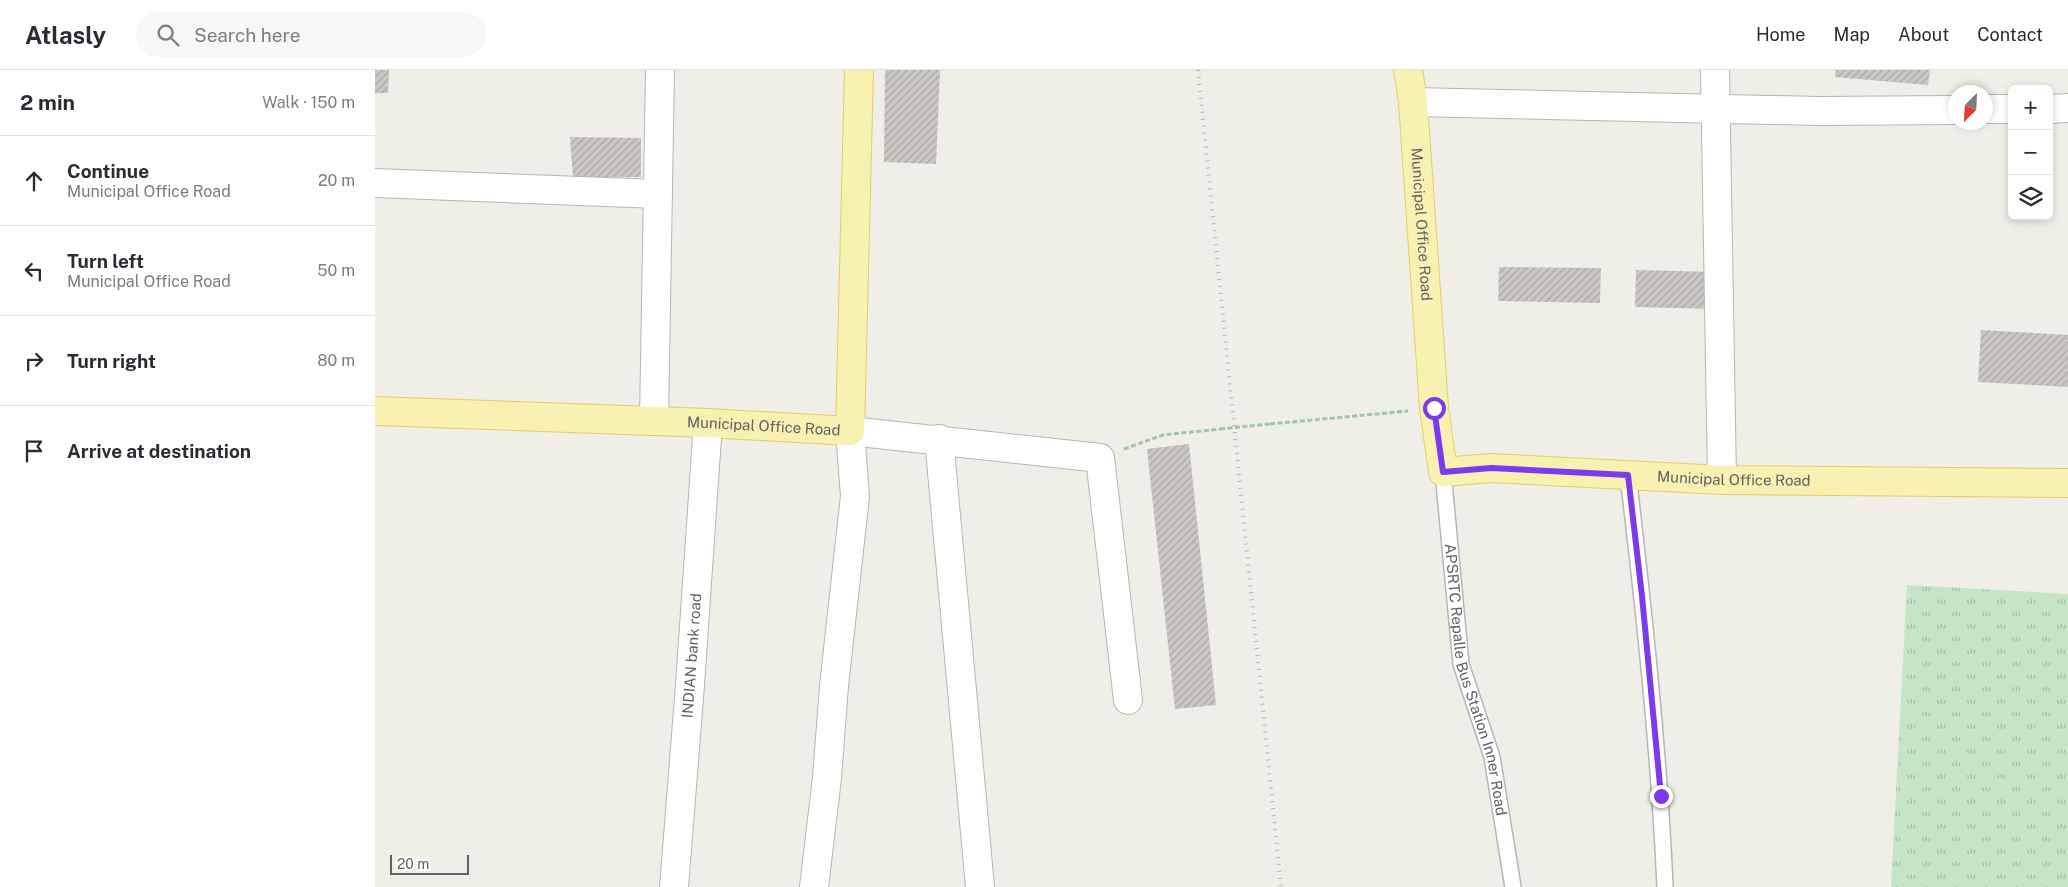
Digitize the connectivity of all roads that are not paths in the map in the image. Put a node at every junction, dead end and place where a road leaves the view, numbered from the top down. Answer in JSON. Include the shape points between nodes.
{"nodes":[{"id":1,"x":660,"y":70,"type":"edge"},
{"id":2,"x":859,"y":70,"type":"edge"},
{"id":3,"x":1407,"y":70,"type":"edge"},
{"id":4,"x":1715,"y":70,"type":"edge"},
{"id":5,"x":1413,"y":102,"type":"junction"},
{"id":6,"x":2068,"y":108,"type":"edge"},
{"id":7,"x":1714,"y":109,"type":"junction"},
{"id":8,"x":1993,"y":109,"type":"edge"},
{"id":9,"x":2008,"y":109,"type":"edge"},
{"id":10,"x":2053,"y":109,"type":"edge"},
{"id":11,"x":1948,"y":110,"type":"edge"},
{"id":12,"x":375,"y":183,"type":"edge"},
{"id":13,"x":658,"y":194,"type":"junction"},
{"id":14,"x":375,"y":411,"type":"edge"},
{"id":15,"x":654,"y":421,"type":"junction"},
{"id":16,"x":708,"y":423,"type":"junction"},
{"id":17,"x":850,"y":431,"type":"junction"},
{"id":18,"x":939,"y":439,"type":"junction"},
{"id":19,"x":1443,"y":472,"type":"junction"},
{"id":20,"x":1628,"y":475,"type":"junction"},
{"id":21,"x":1722,"y":480,"type":"junction"},
{"id":22,"x":2068,"y":483,"type":"edge"},
{"id":23,"x":1128,"y":700,"type":"dead end"},
{"id":24,"x":674,"y":887,"type":"edge"},
{"id":25,"x":813,"y":887,"type":"edge"},
{"id":26,"x":980,"y":887,"type":"edge"},
{"id":27,"x":1513,"y":887,"type":"edge"},
{"id":28,"x":1665,"y":887,"type":"edge"}],
"edges":[{"from":1,"to":13,"type":"street"},
{"from":2,"to":17,"type":"main road","name":"Municipal Office Road"},
{"from":3,"to":5,"type":"main road","name":"Municipal Office Road"},
{"from":4,"to":7,"type":"street"},
{"from":5,"to":7,"type":"street"},
{"from":5,"to":19,"type":"main road","name":"Municipal Office Road","via":[[1434,408]]},
{"from":6,"to":10,"type":"street"},
{"from":7,"to":11,"type":"street"},
{"from":7,"to":21,"type":"street"},
{"from":8,"to":9,"type":"street"},
{"from":12,"to":13,"type":"street"},
{"from":13,"to":15,"type":"street"},
{"from":14,"to":15,"type":"main road","name":"Municipal Office Road"},
{"from":15,"to":16,"type":"main road","name":"Municipal Office Road"},
{"from":16,"to":17,"type":"main road","name":"Municipal Office Road"},
{"from":16,"to":24,"type":"street","name":"INDIAN bank road"},
{"from":17,"to":18,"type":"street"},
{"from":17,"to":25,"type":"street","via":[[855,496]]},
{"from":18,"to":23,"type":"street","via":[[1100,458]]},
{"from":18,"to":26,"type":"street"},
{"from":19,"to":20,"type":"main road","name":"Municipal Office Road","via":[[1491,468]]},
{"from":19,"to":27,"type":"lane","name":"APSRTC Repalle Bus Station Inner Road","via":[[1461,664],[1491,757]]},
{"from":20,"to":21,"type":"main road","name":"Municipal Office Road"},
{"from":20,"to":28,"type":"lane","via":[[1661,796]]},
{"from":21,"to":22,"type":"main road","name":"Municipal Office Road"}]}
